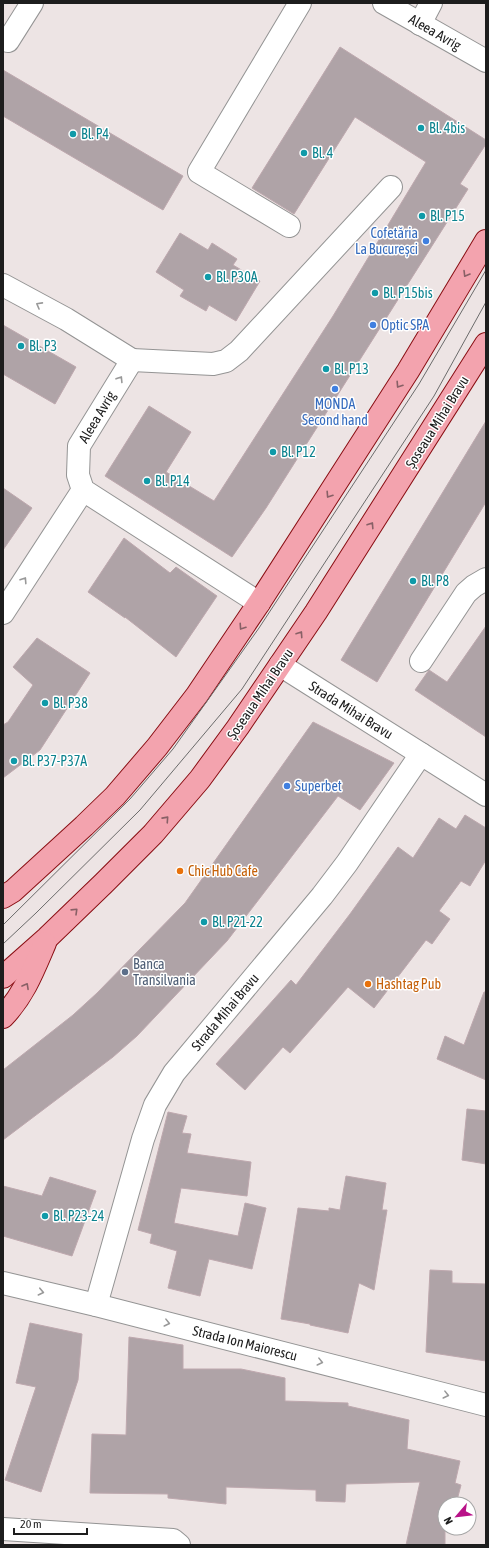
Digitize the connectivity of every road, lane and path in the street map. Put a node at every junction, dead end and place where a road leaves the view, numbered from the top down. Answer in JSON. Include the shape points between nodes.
{"nodes":[{"id":1,"x":32,"y":3,"type":"edge"},
{"id":2,"x":300,"y":3,"type":"edge"},
{"id":3,"x":384,"y":3,"type":"edge"},
{"id":4,"x":431,"y":3,"type":"edge"},
{"id":5,"x":420,"y":24,"type":"junction"},
{"id":6,"x":3,"y":38,"type":"edge"},
{"id":7,"x":486,"y":61,"type":"edge"},
{"id":8,"x":391,"y":187,"type":"dead end"},
{"id":9,"x":289,"y":226,"type":"dead end"},
{"id":10,"x":486,"y":241,"type":"edge"},
{"id":11,"x":3,"y":285,"type":"edge"},
{"id":12,"x":486,"y":344,"type":"edge"},
{"id":13,"x":132,"y":360,"type":"junction"},
{"id":14,"x":83,"y":490,"type":"junction"},
{"id":15,"x":486,"y":579,"type":"edge"},
{"id":16,"x":259,"y":603,"type":"junction"},
{"id":17,"x":3,"y":613,"type":"edge"},
{"id":18,"x":421,"y":661,"type":"dead end"},
{"id":19,"x":280,"y":665,"type":"junction"},
{"id":20,"x":421,"y":754,"type":"junction"},
{"id":21,"x":486,"y":795,"type":"edge"},
{"id":22,"x":6,"y":896,"type":"edge"},
{"id":23,"x":47,"y":938,"type":"junction"},
{"id":24,"x":3,"y":977,"type":"edge"},
{"id":25,"x":3,"y":1017,"type":"edge"},
{"id":26,"x":3,"y":1283,"type":"edge"},
{"id":27,"x":96,"y":1305,"type":"junction"},
{"id":28,"x":486,"y":1405,"type":"edge"},
{"id":29,"x":3,"y":1529,"type":"edge"},
{"id":30,"x":179,"y":1545,"type":"edge"}],
"edges":[{"from":1,"to":6,"type":"street","via":[[8,41]]},
{"from":2,"to":9,"type":"street","via":[[199,172]]},
{"from":3,"to":5,"type":"street","name":"Aleea Avrig"},
{"from":4,"to":5,"type":"street"},
{"from":5,"to":7,"type":"street","name":"Aleea Avrig"},
{"from":8,"to":13,"type":"street","via":[[239,351],[226,361],[213,364]]},
{"from":10,"to":16,"type":"main road","one_way":true,"via":[[408,371]]},
{"from":13,"to":11,"type":"street","one_way":true,"via":[[66,319]]},
{"from":19,"to":12,"type":"main road","name":"Șoseaua Mihai Bravu","one_way":true},
{"from":14,"to":13,"type":"street","name":"Aleea Avrig","one_way":true,"via":[[78,475],[79,446]]},
{"from":14,"to":16,"type":"street"},
{"from":17,"to":14,"type":"street","one_way":true},
{"from":15,"to":18,"type":"street","via":[[466,593]]},
{"from":16,"to":22,"type":"main road","one_way":true,"via":[[197,695],[157,747],[84,826]]},
{"from":19,"to":20,"type":"street","name":"Strada Mihai Bravu"},
{"from":23,"to":19,"type":"main road","name":"Șoseaua Mihai Bravu","one_way":true,"via":[[176,808],[200,779]]},
{"from":20,"to":21,"type":"street","name":"Strada Mihai Bravu"},
{"from":20,"to":27,"type":"street","name":"Strada Mihai Bravu","via":[[322,896],[174,1073],[155,1105]]},
{"from":23,"to":24,"type":"main road"},
{"from":25,"to":23,"type":"main road","name":"Șoseaua Mihai Bravu","one_way":true,"via":[[14,1006],[27,985]]},
{"from":26,"to":27,"type":"street","name":"Strada Ion Maiorescu","one_way":true},
{"from":27,"to":28,"type":"street","name":"Strada Ion Maiorescu","one_way":true},
{"from":29,"to":30,"type":"street","via":[[173,1540]]}]}
